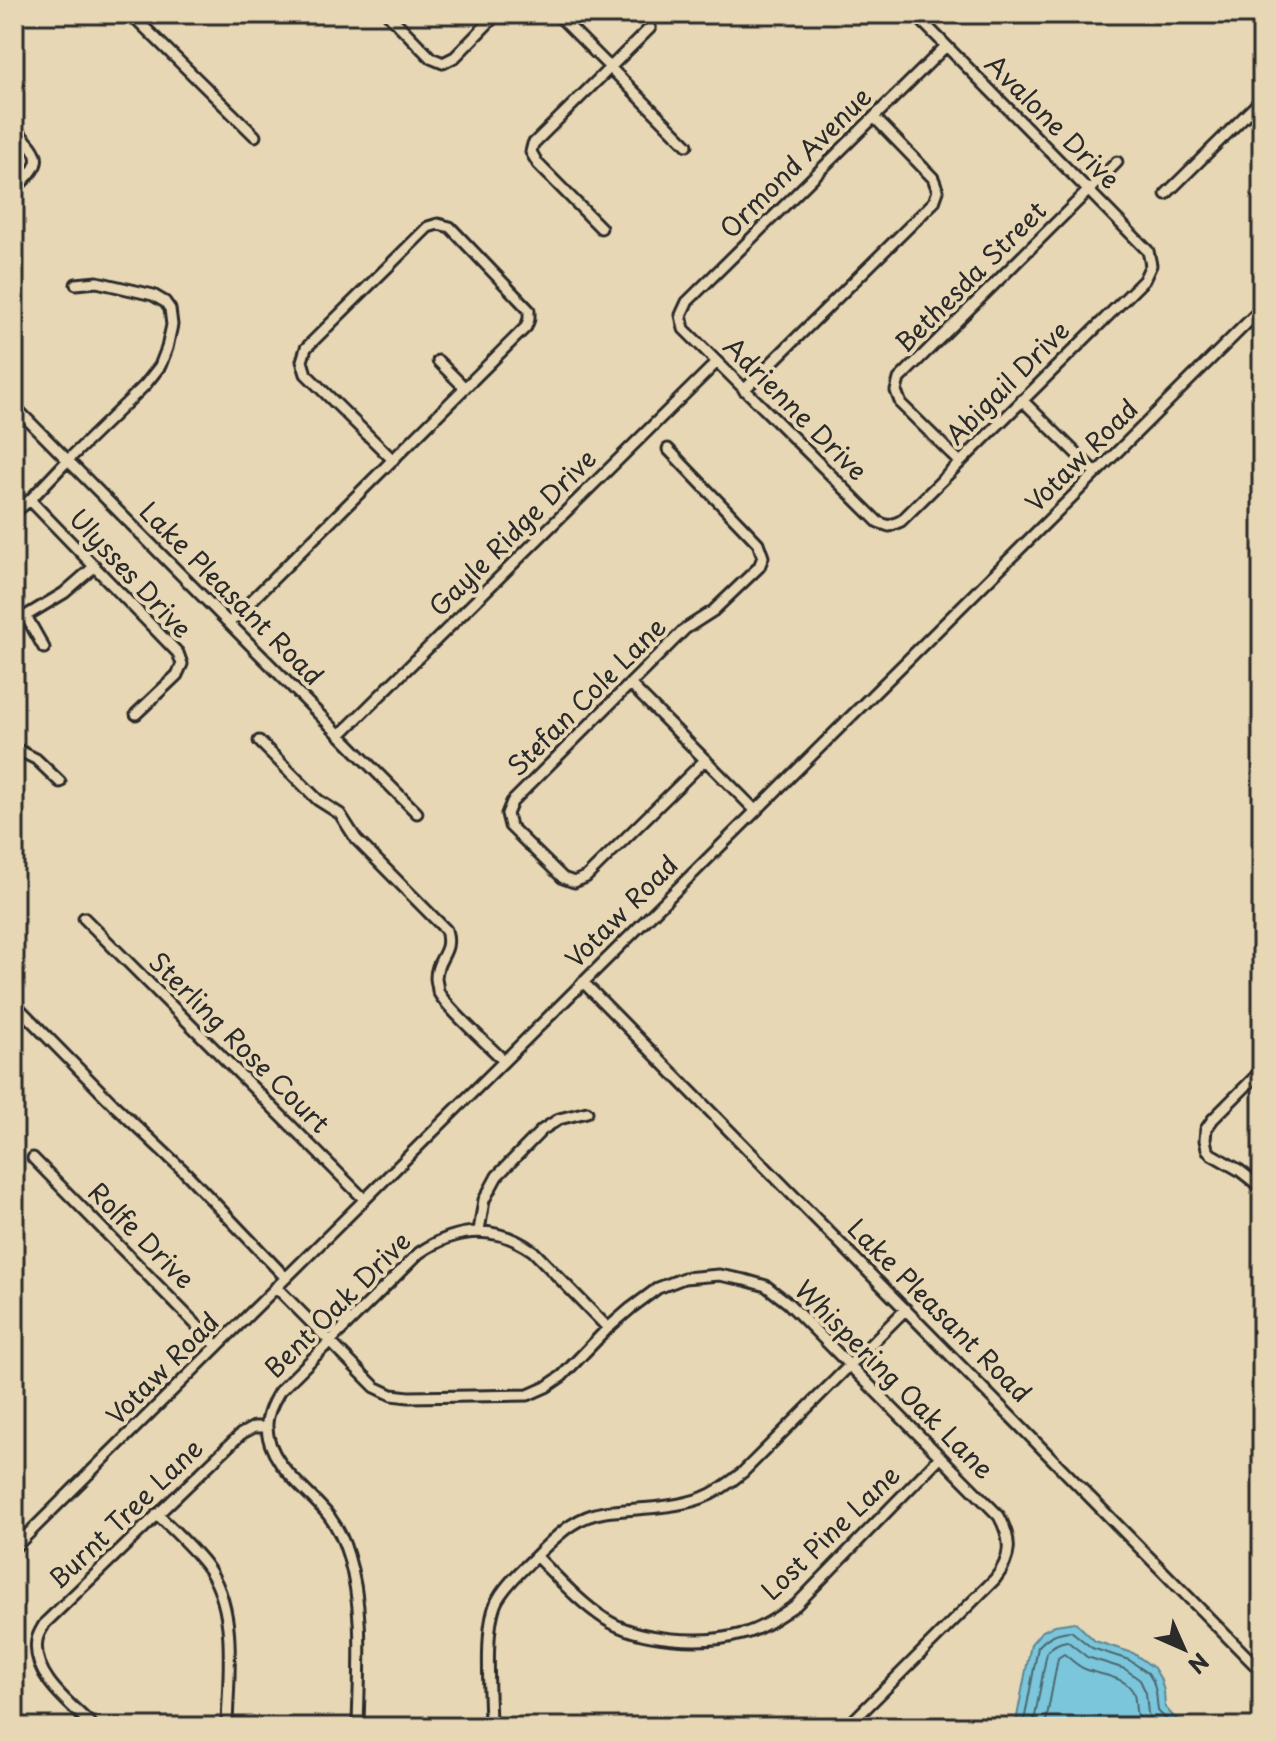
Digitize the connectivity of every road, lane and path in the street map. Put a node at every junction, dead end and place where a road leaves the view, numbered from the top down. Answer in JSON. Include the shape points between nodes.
{"nodes":[{"id":1,"x":131,"y":14,"type":"edge"},
{"id":2,"x":388,"y":14,"type":"edge"},
{"id":3,"x":497,"y":14,"type":"edge"},
{"id":4,"x":557,"y":14,"type":"edge"},
{"id":5,"x":915,"y":14,"type":"edge"},
{"id":6,"x":650,"y":28,"type":"dead end"},
{"id":7,"x":946,"y":46,"type":"junction"},
{"id":8,"x":610,"y":68,"type":"junction"},
{"id":9,"x":1262,"y":99,"type":"edge"},
{"id":10,"x":874,"y":117,"type":"junction"},
{"id":11,"x":14,"y":128,"type":"edge"},
{"id":12,"x":255,"y":136,"type":"dead end"},
{"id":13,"x":687,"y":145,"type":"dead end"},
{"id":14,"x":1117,"y":162,"type":"dead end"},
{"id":15,"x":14,"y":190,"type":"edge"},
{"id":16,"x":1088,"y":190,"type":"junction"},
{"id":17,"x":1166,"y":194,"type":"dead end"},
{"id":18,"x":601,"y":228,"type":"dead end"},
{"id":19,"x":1151,"y":265,"type":"joint"},
{"id":20,"x":76,"y":284,"type":"dead end"},
{"id":21,"x":1262,"y":308,"type":"edge"},
{"id":22,"x":681,"y":315,"type":"joint"},
{"id":23,"x":438,"y":361,"type":"dead end"},
{"id":24,"x":717,"y":362,"type":"junction"},
{"id":25,"x":465,"y":388,"type":"junction"},
{"id":26,"x":744,"y":390,"type":"junction"},
{"id":27,"x":1022,"y":400,"type":"junction"},
{"id":28,"x":14,"y":406,"type":"edge"},
{"id":29,"x":668,"y":449,"type":"dead end"},
{"id":30,"x":68,"y":460,"type":"junction"},
{"id":31,"x":393,"y":460,"type":"junction"},
{"id":32,"x":960,"y":462,"type":"junction"},
{"id":33,"x":1096,"y":473,"type":"junction"},
{"id":34,"x":30,"y":500,"type":"junction"},
{"id":35,"x":14,"y":513,"type":"edge"},
{"id":36,"x":889,"y":526,"type":"joint"},
{"id":37,"x":95,"y":566,"type":"junction"},
{"id":38,"x":26,"y":616,"type":"junction"},
{"id":39,"x":14,"y":623,"type":"edge"},
{"id":40,"x":229,"y":623,"type":"junction"},
{"id":41,"x":44,"y":648,"type":"dead end"},
{"id":42,"x":631,"y":685,"type":"junction"},
{"id":43,"x":136,"y":714,"type":"dead end"},
{"id":44,"x":340,"y":735,"type":"junction"},
{"id":45,"x":259,"y":741,"type":"dead end"},
{"id":46,"x":14,"y":748,"type":"edge"},
{"id":47,"x":705,"y":760,"type":"junction"},
{"id":48,"x":60,"y":782,"type":"dead end"},
{"id":49,"x":756,"y":811,"type":"junction"},
{"id":50,"x":417,"y":813,"type":"dead end"},
{"id":51,"x":84,"y":918,"type":"dead end"},
{"id":52,"x":583,"y":982,"type":"junction"},
{"id":53,"x":14,"y":1003,"type":"edge"},
{"id":54,"x":504,"y":1061,"type":"junction"},
{"id":55,"x":1262,"y":1070,"type":"edge"},
{"id":56,"x":587,"y":1112,"type":"dead end"},
{"id":57,"x":33,"y":1158,"type":"dead end"},
{"id":58,"x":1262,"y":1188,"type":"edge"},
{"id":59,"x":364,"y":1199,"type":"junction"},
{"id":60,"x":479,"y":1231,"type":"junction"},
{"id":61,"x":286,"y":1278,"type":"junction"},
{"id":62,"x":276,"y":1287,"type":"junction"},
{"id":63,"x":906,"y":1309,"type":"junction"},
{"id":64,"x":608,"y":1328,"type":"junction"},
{"id":65,"x":329,"y":1342,"type":"junction"},
{"id":66,"x":217,"y":1346,"type":"junction"},
{"id":67,"x":850,"y":1365,"type":"junction"},
{"id":68,"x":267,"y":1427,"type":"junction"},
{"id":69,"x":940,"y":1457,"type":"junction"},
{"id":70,"x":157,"y":1514,"type":"junction"},
{"id":71,"x":14,"y":1548,"type":"edge"},
{"id":72,"x":536,"y":1556,"type":"junction"},
{"id":73,"x":1262,"y":1672,"type":"edge"},
{"id":74,"x":850,"y":1726,"type":"edge"},
{"id":75,"x":94,"y":1727,"type":"edge"},
{"id":76,"x":227,"y":1727,"type":"edge"},
{"id":77,"x":358,"y":1727,"type":"edge"},
{"id":78,"x":490,"y":1727,"type":"edge"}],
"edges":[{"from":1,"to":12,"type":"street"},
{"from":2,"to":3,"type":"street","via":[[431,58],[443,63]]},
{"from":4,"to":8,"type":"street"},
{"from":5,"to":7,"type":"street","name":"Avalone Drive"},
{"from":6,"to":8,"type":"street"},
{"from":7,"to":10,"type":"street","name":"Ormond Avenue"},
{"from":7,"to":16,"type":"street","name":"Avalone Drive"},
{"from":8,"to":13,"type":"street"},
{"from":8,"to":18,"type":"street","via":[[538,136],[531,152]]},
{"from":9,"to":17,"type":"street"},
{"from":10,"to":22,"type":"street","name":"Ormond Avenue","via":[[687,302]]},
{"from":10,"to":26,"type":"street","via":[[933,178],[938,191],[934,202]]},
{"from":11,"to":15,"type":"street","via":[[37,156],[32,172]]},
{"from":14,"to":16,"type":"street","name":"Bethesda Street"},
{"from":16,"to":19,"type":"street","name":"Avalone Drive","via":[[1148,251]]},
{"from":16,"to":32,"type":"street","name":"Bethesda Street","via":[[899,379],[901,404]]},
{"from":19,"to":27,"type":"street","name":"Abigail Drive","via":[[1144,280]]},
{"from":20,"to":30,"type":"street","via":[[97,282],[159,297],[170,309],[172,325],[160,366]]},
{"from":21,"to":33,"type":"street","name":"Votaw Road"},
{"from":22,"to":24,"type":"street","name":"Adrienne Drive","via":[[684,329]]},
{"from":23,"to":25,"type":"street"},
{"from":24,"to":26,"type":"street","name":"Adrienne Drive"},
{"from":24,"to":44,"type":"street","name":"Gayle Ridge Drive"},
{"from":25,"to":31,"type":"street"},
{"from":25,"to":31,"type":"street","via":[[526,327],[529,310],[450,227],[438,224],[428,227],[306,348],[302,361],[306,374]]},
{"from":26,"to":36,"type":"street","name":"Adrienne Drive","via":[[878,522]]},
{"from":27,"to":32,"type":"street","name":"Abigail Drive"},
{"from":27,"to":33,"type":"street"},
{"from":28,"to":30,"type":"street","name":"Lake Pleasant Road"},
{"from":29,"to":42,"type":"street","name":"Stefan Cole Lane","via":[[758,543],[763,557],[759,567],[713,611],[685,629]]},
{"from":30,"to":34,"type":"street"},
{"from":30,"to":40,"type":"street","name":"Lake Pleasant Road"},
{"from":31,"to":40,"type":"street"},
{"from":32,"to":36,"type":"street","name":"Abigail Drive","via":[[901,521]]},
{"from":33,"to":49,"type":"street","name":"Votaw Road"},
{"from":34,"to":35,"type":"street"},
{"from":34,"to":37,"type":"street","name":"Ulysses Drive"},
{"from":37,"to":38,"type":"street"},
{"from":37,"to":43,"type":"street","name":"Ulysses Drive","via":[[178,653],[182,664]]},
{"from":38,"to":39,"type":"street"},
{"from":38,"to":41,"type":"street"},
{"from":40,"to":44,"type":"street","name":"Lake Pleasant Road"},
{"from":42,"to":47,"type":"street"},
{"from":42,"to":47,"type":"street","name":"Stefan Cole Lane","via":[[512,802],[510,826],[563,878],[574,882],[586,877]]},
{"from":44,"to":50,"type":"street","name":"Lake Pleasant Road"},
{"from":45,"to":54,"type":"street","via":[[318,800],[340,814],[356,839],[446,930],[448,950],[439,963],[438,990]]},
{"from":46,"to":48,"type":"street","via":[[36,759]]},
{"from":47,"to":49,"type":"street"},
{"from":49,"to":52,"type":"street","name":"Votaw Road"},
{"from":51,"to":59,"type":"street","name":"Sterling Rose Court"},
{"from":52,"to":54,"type":"street","name":"Votaw Road"},
{"from":52,"to":63,"type":"street","name":"Lake Pleasant Road"},
{"from":53,"to":61,"type":"street"},
{"from":54,"to":59,"type":"street","name":"Votaw Road"},
{"from":55,"to":58,"type":"street","via":[[1213,1119],[1205,1140],[1211,1154]]},
{"from":56,"to":60,"type":"street","via":[[542,1130],[497,1176],[484,1200]]},
{"from":57,"to":66,"type":"street","name":"Rolfe Drive"},
{"from":59,"to":61,"type":"street","name":"Votaw Road"},
{"from":60,"to":64,"type":"street","name":"Bent Oak Drive","via":[[501,1234],[533,1251]]},
{"from":60,"to":65,"type":"street","name":"Bent Oak Drive","via":[[436,1241],[419,1253]]},
{"from":61,"to":62,"type":"street","name":"Votaw Road"},
{"from":62,"to":65,"type":"street","name":"Whispering Oak Lane"},
{"from":62,"to":66,"type":"street","name":"Votaw Road"},
{"from":63,"to":67,"type":"street"},
{"from":63,"to":73,"type":"street","name":"Lake Pleasant Road"},
{"from":64,"to":65,"type":"street","name":"Whispering Oak Lane","via":[[562,1376],[528,1395],[392,1395],[375,1387]]},
{"from":64,"to":67,"type":"street","name":"Whispering Oak Lane","via":[[658,1288],[684,1278],[719,1275],[766,1286]]},
{"from":65,"to":68,"type":"street","name":"Bent Oak Drive","via":[[279,1392]]},
{"from":66,"to":71,"type":"street","name":"Votaw Road"},
{"from":67,"to":69,"type":"street","name":"Whispering Oak Lane"},
{"from":67,"to":72,"type":"street","via":[[723,1488],[677,1504],[581,1518]]},
{"from":68,"to":70,"type":"street","name":"Burnt Tree Lane","via":[[241,1434]]},
{"from":68,"to":77,"type":"street","via":[[274,1453],[330,1517],[349,1557],[358,1609]]},
{"from":69,"to":72,"type":"street","name":"Lost Pine Lane","via":[[796,1605],[743,1634],[711,1640],[636,1633],[607,1621]]},
{"from":69,"to":74,"type":"street","name":"Whispering Oak Lane","via":[[999,1516],[1008,1533],[1004,1567]]},
{"from":70,"to":75,"type":"street","name":"Burnt Tree Lane","via":[[45,1623],[38,1637],[41,1668]]},
{"from":70,"to":76,"type":"street","via":[[204,1563],[224,1601],[229,1625]]},
{"from":72,"to":78,"type":"street","via":[[504,1589],[490,1623]]}]}
